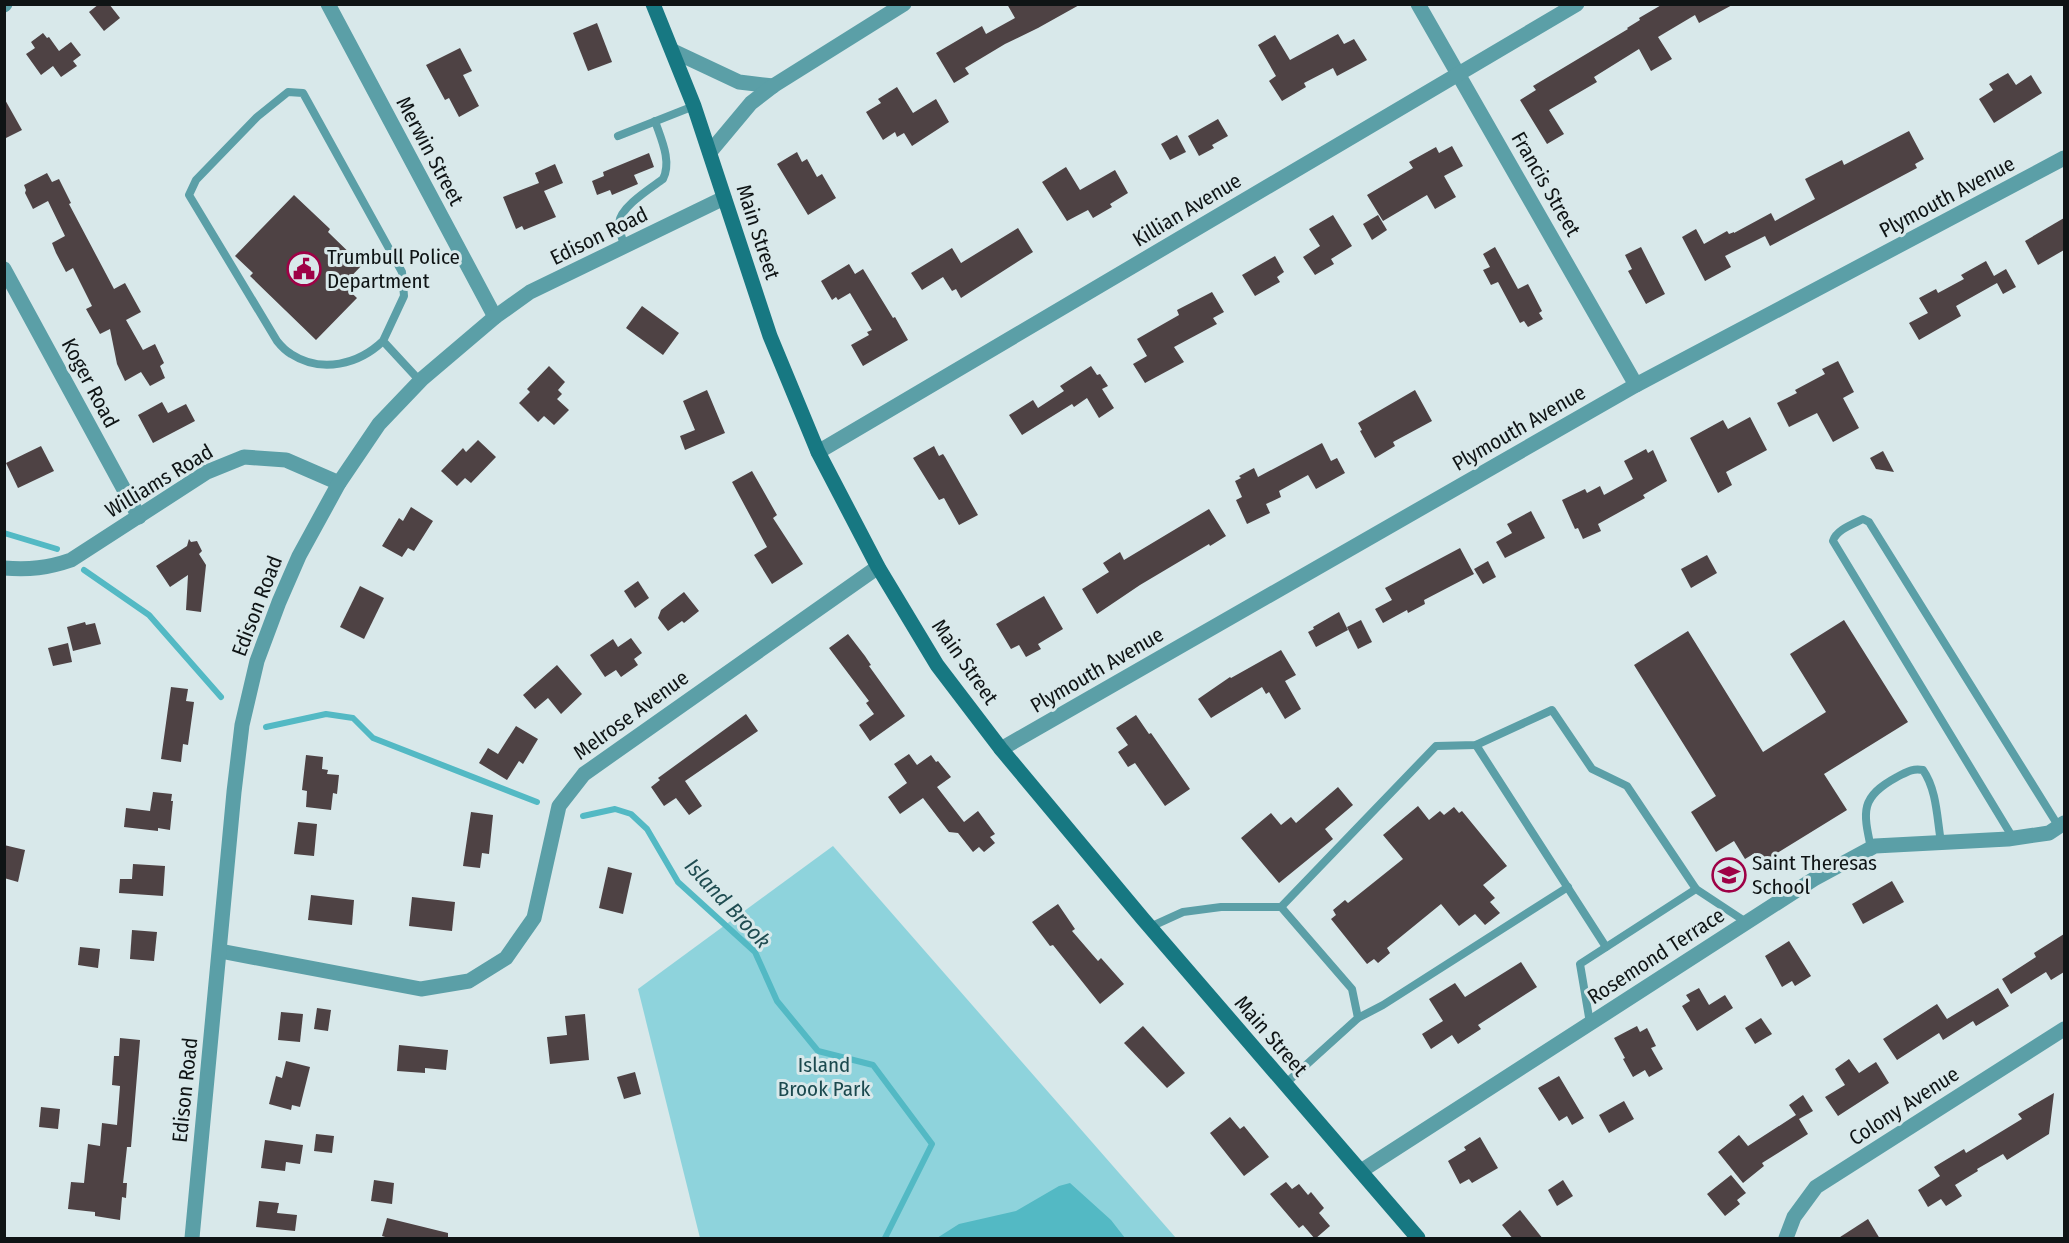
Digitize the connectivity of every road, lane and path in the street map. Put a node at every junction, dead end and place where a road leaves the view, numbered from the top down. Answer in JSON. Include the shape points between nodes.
{"nodes":[{"id":1,"x":328,"y":4,"type":"edge"},
{"id":2,"x":653,"y":4,"type":"edge"},
{"id":3,"x":904,"y":4,"type":"edge"},
{"id":4,"x":1418,"y":4,"type":"edge"},
{"id":5,"x":1577,"y":4,"type":"edge"},
{"id":6,"x":673,"y":51,"type":"junction"},
{"id":7,"x":1460,"y":74,"type":"junction"},
{"id":8,"x":773,"y":86,"type":"junction"},
{"id":9,"x":694,"y":106,"type":"junction"},
{"id":10,"x":656,"y":121,"type":"junction"},
{"id":11,"x":618,"y":136,"type":"dead end"},
{"id":12,"x":710,"y":152,"type":"junction"},
{"id":13,"x":2064,"y":158,"type":"edge"},
{"id":14,"x":724,"y":198,"type":"junction"},
{"id":15,"x":624,"y":247,"type":"junction"},
{"id":16,"x":4,"y":268,"type":"edge"},
{"id":17,"x":495,"y":317,"type":"junction"},
{"id":18,"x":383,"y":341,"type":"junction"},
{"id":19,"x":420,"y":381,"type":"junction"},
{"id":20,"x":1636,"y":385,"type":"junction"},
{"id":21,"x":818,"y":452,"type":"junction"},
{"id":22,"x":339,"y":483,"type":"junction"},
{"id":23,"x":139,"y":517,"type":"junction"},
{"id":24,"x":878,"y":567,"type":"junction"},
{"id":25,"x":4,"y":568,"type":"edge"},
{"id":26,"x":1476,"y":745,"type":"junction"},
{"id":27,"x":1001,"y":749,"type":"junction"},
{"id":28,"x":2062,"y":825,"type":"edge"},
{"id":29,"x":2013,"y":838,"type":"junction"},
{"id":30,"x":1941,"y":842,"type":"junction"},
{"id":31,"x":1871,"y":848,"type":"junction"},
{"id":32,"x":1568,"y":887,"type":"junction"},
{"id":33,"x":1696,"y":889,"type":"junction"},
{"id":34,"x":1281,"y":907,"type":"junction"},
{"id":35,"x":1746,"y":922,"type":"junction"},
{"id":36,"x":1150,"y":927,"type":"junction"},
{"id":37,"x":1606,"y":947,"type":"junction"},
{"id":38,"x":220,"y":951,"type":"junction"},
{"id":39,"x":1358,"y":1018,"type":"junction"},
{"id":40,"x":1590,"y":1023,"type":"junction"},
{"id":41,"x":2064,"y":1029,"type":"edge"},
{"id":42,"x":1285,"y":1084,"type":"junction"},
{"id":43,"x":1361,"y":1171,"type":"junction"},
{"id":44,"x":192,"y":1239,"type":"edge"},
{"id":45,"x":1418,"y":1239,"type":"edge"},
{"id":46,"x":1786,"y":1239,"type":"edge"}],
"edges":[{"from":1,"to":17,"type":"street","name":"Merwin Street"},
{"from":2,"to":6,"type":"main road","name":"Main Street"},
{"from":3,"to":8,"type":"street"},
{"from":4,"to":7,"type":"street","name":"Francis Street"},
{"from":5,"to":7,"type":"street","name":"Killian Avenue"},
{"from":6,"to":8,"type":"street","via":[[739,82]]},
{"from":6,"to":9,"type":"main road","name":"Main Street"},
{"from":7,"to":20,"type":"street","name":"Francis Street"},
{"from":7,"to":21,"type":"street","name":"Killian Avenue"},
{"from":8,"to":12,"type":"street","via":[[751,103]]},
{"from":9,"to":10,"type":"lane"},
{"from":9,"to":12,"type":"main road","name":"Main Street"},
{"from":10,"to":11,"type":"lane"},
{"from":10,"to":15,"type":"lane","via":[[664,147],[666,174],[621,215]]},
{"from":12,"to":14,"type":"main road","name":"Main Street"},
{"from":13,"to":20,"type":"street","name":"Plymouth Avenue"},
{"from":14,"to":15,"type":"street","name":"Edison Road"},
{"from":14,"to":21,"type":"main road","name":"Main Street","via":[[770,336]]},
{"from":15,"to":17,"type":"street","name":"Edison Road","via":[[530,292]]},
{"from":16,"to":23,"type":"street","name":"Koger Road"},
{"from":17,"to":19,"type":"street","name":"Edison Road"},
{"from":18,"to":18,"type":"lane","via":[[404,296],[402,272],[303,93],[288,92],[196,180],[189,195],[277,341],[291,354],[316,364],[343,364],[371,353]]},
{"from":18,"to":19,"type":"lane"},
{"from":19,"to":22,"type":"street","name":"Edison Road","via":[[379,424]]},
{"from":20,"to":27,"type":"street","name":"Plymouth Avenue"},
{"from":21,"to":24,"type":"main road","name":"Main Street"},
{"from":22,"to":23,"type":"street","name":"Williams Road","via":[[286,460],[243,457],[207,472]]},
{"from":22,"to":38,"type":"street","name":"Edison Road","via":[[299,556],[257,661],[242,725]]},
{"from":23,"to":25,"type":"street","name":"Williams Road","via":[[71,560],[49,568]]},
{"from":24,"to":27,"type":"main road","name":"Main Street","via":[[937,665]]},
{"from":24,"to":38,"type":"street","name":"Melrose Avenue","via":[[584,774],[559,806],[534,918],[507,958],[469,981],[421,989]]},
{"from":26,"to":32,"type":"lane"},
{"from":26,"to":33,"type":"lane","via":[[1552,710],[1592,769],[1627,786]]},
{"from":26,"to":34,"type":"lane","via":[[1436,746]]},
{"from":27,"to":36,"type":"main road","name":"Main Street"},
{"from":28,"to":29,"type":"street","name":"Rosemond Terrace","via":[[2049,833]]},
{"from":28,"to":29,"type":"lane","via":[[1869,522],[1863,519],[1838,533],[1833,541]]},
{"from":29,"to":30,"type":"street","name":"Rosemond Terrace"},
{"from":30,"to":31,"type":"street","name":"Rosemond Terrace"},
{"from":30,"to":31,"type":"lane","via":[[1928,778],[1923,770],[1913,768],[1873,793],[1865,808]]},
{"from":31,"to":35,"type":"street","name":"Rosemond Terrace"},
{"from":32,"to":37,"type":"lane"},
{"from":32,"to":39,"type":"lane"},
{"from":33,"to":35,"type":"lane"},
{"from":33,"to":37,"type":"lane"},
{"from":34,"to":36,"type":"lane","via":[[1221,907],[1183,912]]},
{"from":34,"to":39,"type":"lane","via":[[1352,989]]},
{"from":35,"to":40,"type":"street","name":"Rosemond Terrace"},
{"from":36,"to":42,"type":"main road","name":"Main Street"},
{"from":37,"to":40,"type":"lane","via":[[1580,964]]},
{"from":38,"to":44,"type":"street","name":"Edison Road"},
{"from":39,"to":42,"type":"lane"},
{"from":40,"to":43,"type":"street","name":"Rosemond Terrace"},
{"from":41,"to":46,"type":"street","name":"Colony Avenue","via":[[1816,1187],[1794,1217]]},
{"from":42,"to":43,"type":"main road","name":"Main Street"},
{"from":43,"to":45,"type":"main road","name":"Main Street"}]}
